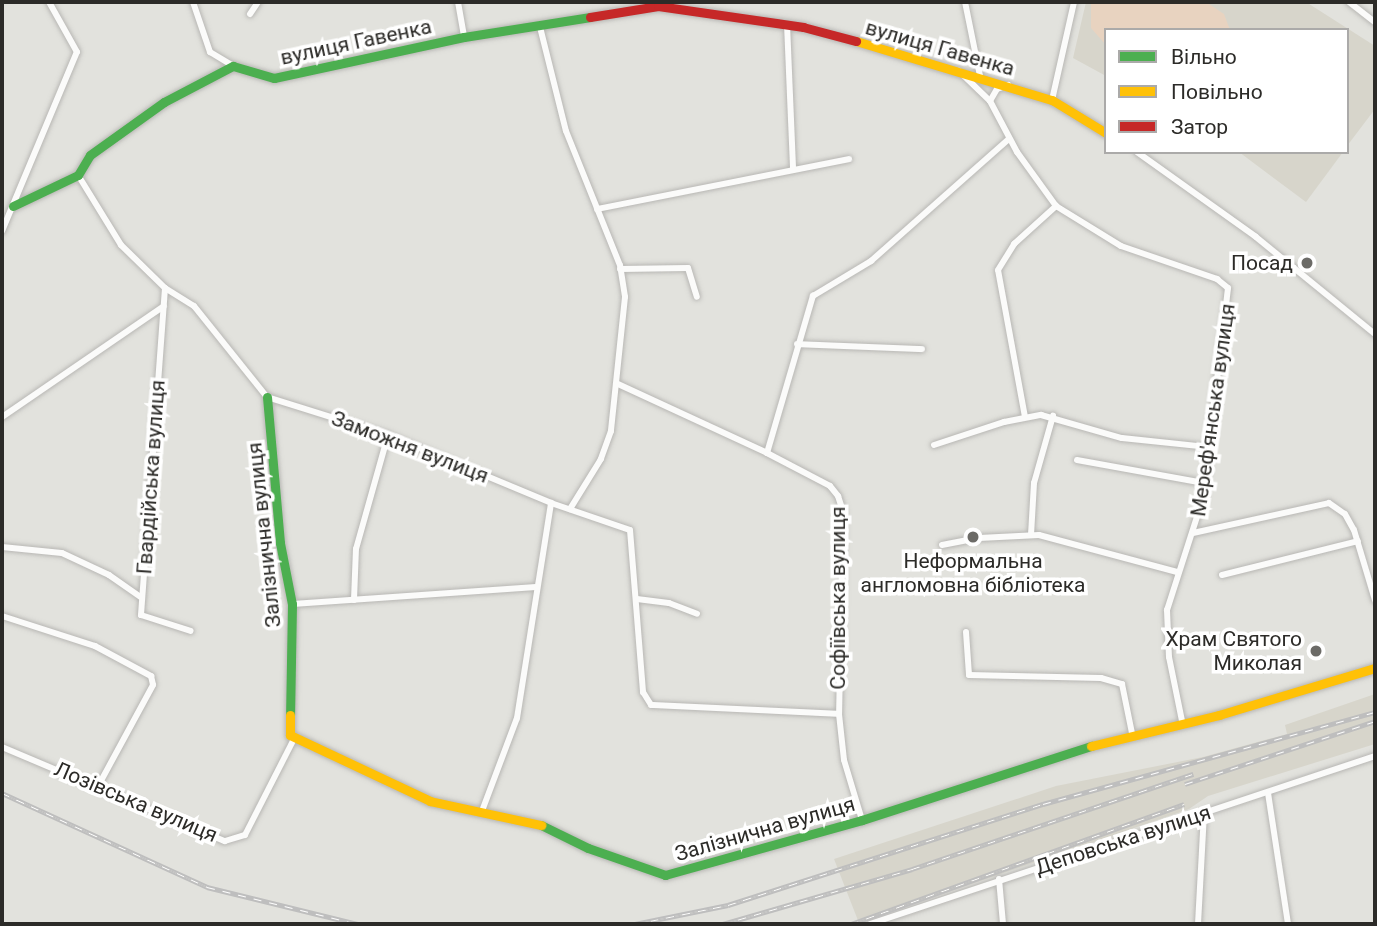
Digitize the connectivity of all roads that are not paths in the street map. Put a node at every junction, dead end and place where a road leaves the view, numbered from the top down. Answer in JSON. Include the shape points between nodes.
{"nodes":[{"id":1,"x":49,"y":2,"type":"edge"},
{"id":2,"x":193,"y":2,"type":"edge"},
{"id":3,"x":258,"y":2,"type":"edge"},
{"id":4,"x":458,"y":2,"type":"edge"},
{"id":5,"x":965,"y":2,"type":"edge"},
{"id":6,"x":1074,"y":2,"type":"edge"},
{"id":7,"x":1350,"y":2,"type":"edge"},
{"id":8,"x":657,"y":4,"type":"edge"},
{"id":9,"x":250,"y":14,"type":"dead end"},
{"id":10,"x":1375,"y":22,"type":"edge"},
{"id":11,"x":787,"y":24,"type":"junction"},
{"id":12,"x":540,"y":27,"type":"junction"},
{"id":13,"x":464,"y":37,"type":"junction"},
{"id":14,"x":233,"y":66,"type":"junction"},
{"id":15,"x":957,"y":69,"type":"junction"},
{"id":16,"x":980,"y":76,"type":"junction"},
{"id":17,"x":1008,"y":85,"type":"junction"},
{"id":18,"x":1052,"y":100,"type":"junction"},
{"id":19,"x":990,"y":101,"type":"junction"},
{"id":20,"x":1104,"y":132,"type":"edge"},
{"id":21,"x":1009,"y":139,"type":"junction"},
{"id":22,"x":1140,"y":154,"type":"edge"},
{"id":23,"x":849,"y":159,"type":"dead end"},
{"id":24,"x":793,"y":169,"type":"junction"},
{"id":25,"x":78,"y":175,"type":"junction"},
{"id":26,"x":13,"y":206,"type":"junction"},
{"id":27,"x":1056,"y":206,"type":"junction"},
{"id":28,"x":597,"y":209,"type":"junction"},
{"id":29,"x":2,"y":231,"type":"edge"},
{"id":30,"x":620,"y":269,"type":"junction"},
{"id":31,"x":165,"y":288,"type":"junction"},
{"id":32,"x":697,"y":297,"type":"dead end"},
{"id":33,"x":164,"y":306,"type":"junction"},
{"id":34,"x":1375,"y":334,"type":"edge"},
{"id":35,"x":797,"y":344,"type":"junction"},
{"id":36,"x":922,"y":349,"type":"dead end"},
{"id":37,"x":618,"y":384,"type":"junction"},
{"id":38,"x":267,"y":397,"type":"junction"},
{"id":39,"x":1053,"y":416,"type":"junction"},
{"id":40,"x":2,"y":417,"type":"edge"},
{"id":41,"x":1025,"y":417,"type":"junction"},
{"id":42,"x":388,"y":435,"type":"junction"},
{"id":43,"x":934,"y":445,"type":"dead end"},
{"id":44,"x":1207,"y":447,"type":"junction"},
{"id":45,"x":767,"y":453,"type":"junction"},
{"id":46,"x":1077,"y":460,"type":"dead end"},
{"id":47,"x":1204,"y":483,"type":"junction"},
{"id":48,"x":551,"y":503,"type":"junction"},
{"id":49,"x":570,"y":509,"type":"junction"},
{"id":50,"x":1193,"y":533,"type":"junction"},
{"id":51,"x":1031,"y":535,"type":"junction"},
{"id":52,"x":1358,"y":541,"type":"junction"},
{"id":53,"x":942,"y":545,"type":"dead end"},
{"id":54,"x":2,"y":547,"type":"edge"},
{"id":55,"x":1177,"y":572,"type":"junction"},
{"id":56,"x":1222,"y":575,"type":"dead end"},
{"id":57,"x":536,"y":587,"type":"junction"},
{"id":58,"x":142,"y":598,"type":"junction"},
{"id":59,"x":637,"y":599,"type":"junction"},
{"id":60,"x":354,"y":600,"type":"junction"},
{"id":61,"x":1375,"y":600,"type":"edge"},
{"id":62,"x":292,"y":604,"type":"junction"},
{"id":63,"x":697,"y":614,"type":"dead end"},
{"id":64,"x":2,"y":616,"type":"edge"},
{"id":65,"x":191,"y":631,"type":"dead end"},
{"id":66,"x":966,"y":632,"type":"dead end"},
{"id":67,"x":1375,"y":668,"type":"edge"},
{"id":68,"x":839,"y":714,"type":"junction"},
{"id":69,"x":1182,"y":720,"type":"junction"},
{"id":70,"x":1132,"y":733,"type":"junction"},
{"id":71,"x":295,"y":737,"type":"junction"},
{"id":72,"x":2,"y":747,"type":"edge"},
{"id":73,"x":1375,"y":756,"type":"edge"},
{"id":74,"x":97,"y":788,"type":"junction"},
{"id":75,"x":1269,"y":793,"type":"junction"},
{"id":76,"x":482,"y":811,"type":"junction"},
{"id":77,"x":1204,"y":814,"type":"junction"},
{"id":78,"x":862,"y":820,"type":"junction"},
{"id":79,"x":999,"y":879,"type":"junction"},
{"id":80,"x":870,"y":924,"type":"edge"},
{"id":81,"x":1003,"y":924,"type":"edge"},
{"id":82,"x":1198,"y":924,"type":"edge"},
{"id":83,"x":1288,"y":924,"type":"edge"}],
"edges":[{"from":1,"to":26,"type":"street","via":[[77,52]]},
{"from":2,"to":14,"type":"street","via":[[210,52]]},
{"from":3,"to":9,"type":"street"},
{"from":4,"to":13,"type":"street"},
{"from":5,"to":16,"type":"street"},
{"from":6,"to":18,"type":"street"},
{"from":7,"to":10,"type":"street"},
{"from":8,"to":11,"type":"street","name":"вулиця Гавенка"},
{"from":8,"to":12,"type":"street","name":"вулиця Гавенка"},
{"from":11,"to":15,"type":"street","name":"вулиця Гавенка"},
{"from":11,"to":24,"type":"street"},
{"from":12,"to":13,"type":"street","name":"вулиця Гавенка"},
{"from":12,"to":28,"type":"street","via":[[562,119]]},
{"from":13,"to":14,"type":"street","name":"вулиця Гавенка","via":[[274,78]]},
{"from":14,"to":25,"type":"street","via":[[164,103],[90,155]]},
{"from":15,"to":16,"type":"street","name":"вулиця Гавенка"},
{"from":15,"to":19,"type":"street","name":"Мереф'янська вулиця"},
{"from":16,"to":17,"type":"street","name":"вулиця Гавенка"},
{"from":17,"to":18,"type":"street","name":"вулиця Гавенка"},
{"from":17,"to":19,"type":"street","via":[[997,89]]},
{"from":18,"to":20,"type":"street","name":"вулиця Гавенка"},
{"from":19,"to":21,"type":"street","name":"Мереф'янська вулиця"},
{"from":21,"to":27,"type":"street","name":"Мереф'янська вулиця"},
{"from":21,"to":35,"type":"street","via":[[871,261],[818,292],[809,302]]},
{"from":22,"to":34,"type":"street","via":[[1256,237]]},
{"from":23,"to":24,"type":"street"},
{"from":24,"to":28,"type":"street"},
{"from":25,"to":26,"type":"street"},
{"from":25,"to":31,"type":"street","via":[[121,245]]},
{"from":26,"to":29,"type":"street"},
{"from":27,"to":41,"type":"street","via":[[1014,244],[998,270]]},
{"from":27,"to":44,"type":"street","name":"Мереф'янська вулиця","via":[[1121,246],[1217,279],[1228,288]]},
{"from":28,"to":30,"type":"street"},
{"from":30,"to":32,"type":"street","via":[[688,268]]},
{"from":30,"to":37,"type":"street","via":[[625,297]]},
{"from":31,"to":33,"type":"street","name":"Гвардійська вулиця"},
{"from":31,"to":38,"type":"street","via":[[194,306]]},
{"from":33,"to":40,"type":"street"},
{"from":33,"to":58,"type":"street","name":"Гвардійська вулиця"},
{"from":35,"to":36,"type":"street"},
{"from":35,"to":45,"type":"street"},
{"from":37,"to":45,"type":"street","name":"Софіївська вулиця"},
{"from":37,"to":49,"type":"street","via":[[607,444]]},
{"from":38,"to":42,"type":"street","name":"Заможня вулиця"},
{"from":38,"to":62,"type":"street","name":"Залізнична вулиця","via":[[280,543]]},
{"from":39,"to":41,"type":"street"},
{"from":39,"to":44,"type":"street","via":[[1122,438]]},
{"from":39,"to":51,"type":"street","via":[[1034,484]]},
{"from":41,"to":43,"type":"street"},
{"from":42,"to":48,"type":"street","name":"Заможня вулиця"},
{"from":42,"to":60,"type":"street","via":[[356,549]]},
{"from":44,"to":47,"type":"street","name":"Мереф'янська вулиця"},
{"from":45,"to":68,"type":"street","name":"Софіївська вулиця","via":[[830,486],[841,501]]},
{"from":46,"to":47,"type":"street"},
{"from":47,"to":50,"type":"street","name":"Мереф'янська вулиця"},
{"from":48,"to":49,"type":"street","name":"Заможня вулиця"},
{"from":48,"to":57,"type":"street"},
{"from":49,"to":59,"type":"street","name":"Заможня вулиця","via":[[629,530]]},
{"from":50,"to":52,"type":"street","via":[[1329,503],[1345,514]]},
{"from":50,"to":55,"type":"street","name":"Мереф'янська вулиця"},
{"from":51,"to":53,"type":"street"},
{"from":51,"to":55,"type":"street"},
{"from":52,"to":56,"type":"street"},
{"from":52,"to":61,"type":"street"},
{"from":54,"to":58,"type":"street","name":"Гвардійська вулиця","via":[[62,553],[110,575]]},
{"from":55,"to":69,"type":"street","name":"Мереф'янська вулиця","via":[[1166,627]]},
{"from":57,"to":60,"type":"street"},
{"from":57,"to":76,"type":"street","via":[[517,718]]},
{"from":58,"to":65,"type":"street","via":[[141,615]]},
{"from":59,"to":63,"type":"street","via":[[669,603]]},
{"from":59,"to":68,"type":"street","via":[[643,692],[651,705]]},
{"from":60,"to":62,"type":"street"},
{"from":62,"to":71,"type":"street","name":"Залізнична вулиця","via":[[290,735]]},
{"from":64,"to":74,"type":"street","via":[[95,646],[151,676],[153,685]]},
{"from":66,"to":70,"type":"street","via":[[969,675],[1101,678],[1122,684]]},
{"from":67,"to":69,"type":"street","name":"Залізнична вулиця","via":[[1219,715]]},
{"from":68,"to":78,"type":"street","name":"Софіївська вулиця","via":[[844,760]]},
{"from":69,"to":70,"type":"street","name":"Залізнична вулиця"},
{"from":70,"to":78,"type":"street","name":"Залізнична вулиця"},
{"from":71,"to":74,"type":"street","name":"Лозівська вулиця","via":[[245,835],[234,840],[191,830]]},
{"from":71,"to":76,"type":"street","name":"Залізнична вулиця","via":[[430,801]]},
{"from":72,"to":74,"type":"street","name":"Лозівська вулиця"},
{"from":73,"to":75,"type":"street","name":"Деповська вулиця"},
{"from":75,"to":77,"type":"street","name":"Деповська вулиця"},
{"from":75,"to":83,"type":"street"},
{"from":76,"to":78,"type":"street","name":"Залізнична вулиця","via":[[543,825],[588,848],[665,876]]},
{"from":77,"to":79,"type":"street","name":"Деповська вулиця"},
{"from":77,"to":82,"type":"street"},
{"from":79,"to":80,"type":"street","name":"Деповська вулиця"},
{"from":79,"to":81,"type":"street"}]}
